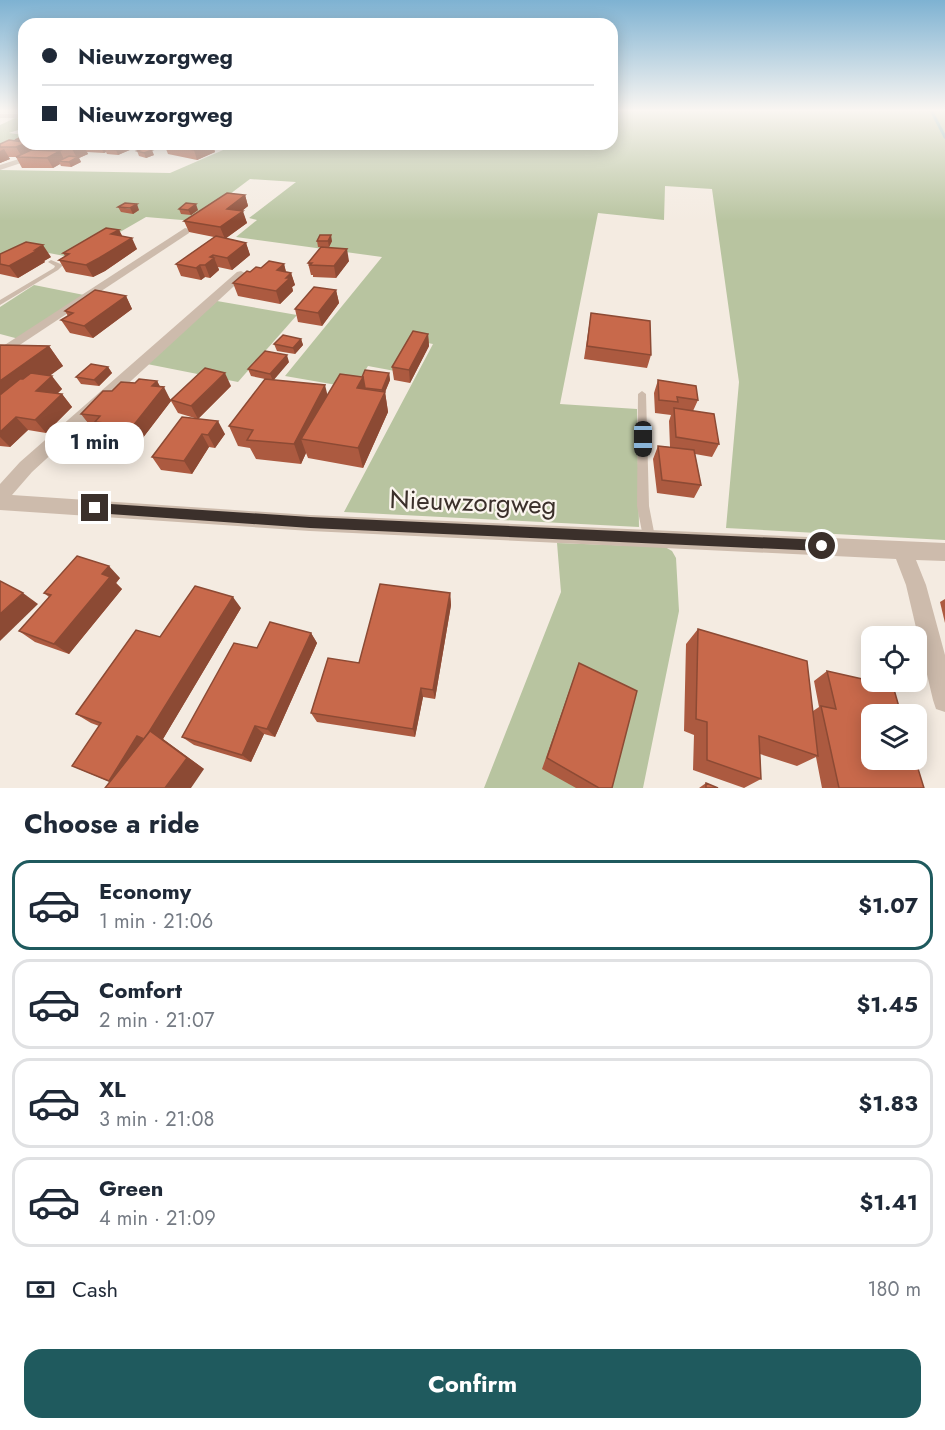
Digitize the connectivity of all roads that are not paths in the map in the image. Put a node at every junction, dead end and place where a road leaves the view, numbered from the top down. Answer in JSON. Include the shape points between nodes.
{"nodes":[{"id":1,"x":56,"y":150,"type":"edge"},
{"id":2,"x":0,"y":168,"type":"edge"},
{"id":3,"x":185,"y":231,"type":"edge"},
{"id":4,"x":51,"y":262,"type":"dead end"},
{"id":5,"x":241,"y":274,"type":"edge"},
{"id":6,"x":0,"y":303,"type":"edge"},
{"id":7,"x":0,"y":354,"type":"edge"},
{"id":8,"x":642,"y":394,"type":"dead end"},
{"id":9,"x":0,"y":496,"type":"edge"},
{"id":10,"x":0,"y":502,"type":"edge"},
{"id":11,"x":649,"y":537,"type":"junction"},
{"id":12,"x":902,"y":550,"type":"junction"},
{"id":13,"x":945,"y":552,"type":"edge"},
{"id":14,"x":945,"y":700,"type":"edge"}],
"edges":[{"from":1,"to":2,"type":"street"},
{"from":3,"to":7,"type":"street"},
{"from":4,"to":6,"type":"lane","via":[[60,265]]},
{"from":5,"to":9,"type":"street","via":[[26,467]]},
{"from":8,"to":11,"type":"lane","via":[[643,506]]},
{"from":10,"to":11,"type":"street","name":"Nieuwzorgweg","via":[[310,523]]},
{"from":11,"to":12,"type":"street","name":"Nieuwzorgweg"},
{"from":12,"to":13,"type":"street","name":"Nieuwzorgweg"},
{"from":12,"to":14,"type":"street","via":[[916,585]]}]}
